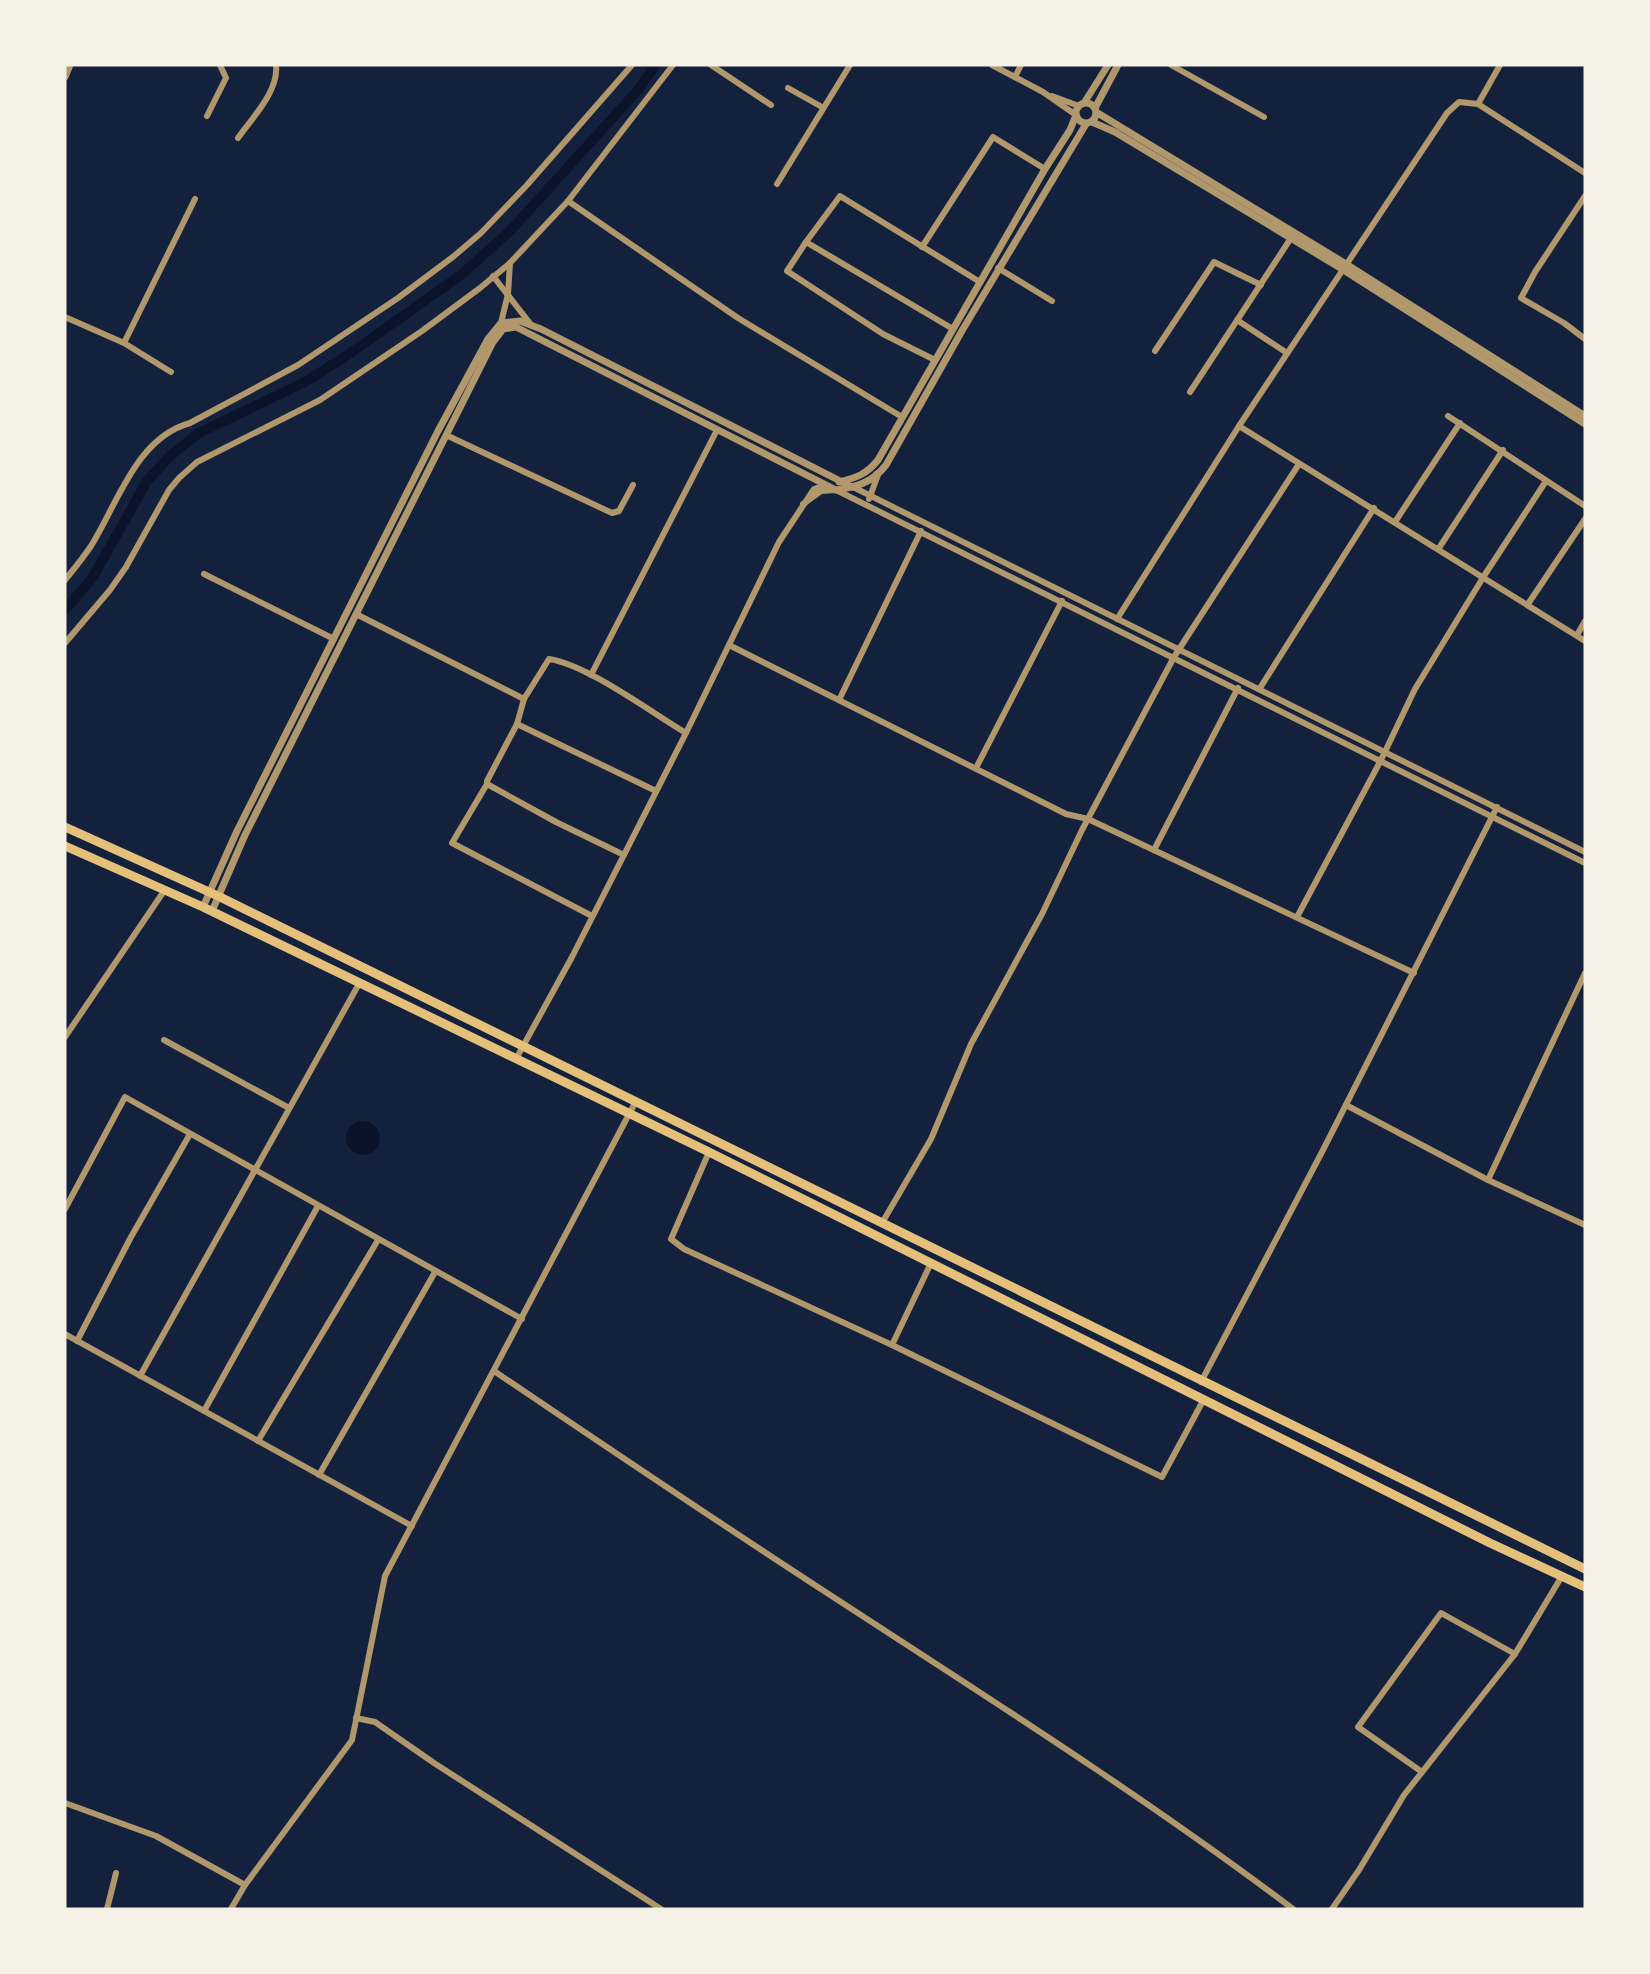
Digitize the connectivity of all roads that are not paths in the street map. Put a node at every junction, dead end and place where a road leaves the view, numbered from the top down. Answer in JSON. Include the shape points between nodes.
{"nodes":[{"id":1,"x":70,"y":65,"type":"edge"},
{"id":2,"x":220,"y":65,"type":"edge"},
{"id":3,"x":276,"y":65,"type":"edge"},
{"id":4,"x":632,"y":65,"type":"edge"},
{"id":5,"x":673,"y":65,"type":"edge"},
{"id":6,"x":712,"y":65,"type":"edge"},
{"id":7,"x":850,"y":65,"type":"edge"},
{"id":8,"x":992,"y":65,"type":"edge"},
{"id":9,"x":1021,"y":65,"type":"edge"},
{"id":10,"x":1108,"y":65,"type":"edge"},
{"id":11,"x":1118,"y":65,"type":"edge"},
{"id":12,"x":1171,"y":65,"type":"edge"},
{"id":13,"x":1500,"y":65,"type":"edge"},
{"id":14,"x":65,"y":77,"type":"edge"},
{"id":15,"x":1015,"y":77,"type":"junction"},
{"id":16,"x":788,"y":88,"type":"dead end"},
{"id":17,"x":1044,"y":92,"type":"junction"},
{"id":18,"x":1082,"y":104,"type":"junction"},
{"id":19,"x":1478,"y":104,"type":"junction"},
{"id":20,"x":771,"y":105,"type":"dead end"},
{"id":21,"x":822,"y":107,"type":"junction"},
{"id":22,"x":1096,"y":110,"type":"junction"},
{"id":23,"x":1076,"y":115,"type":"junction"},
{"id":24,"x":206,"y":116,"type":"dead end"},
{"id":25,"x":1264,"y":117,"type":"dead end"},
{"id":26,"x":1089,"y":123,"type":"junction"},
{"id":27,"x":238,"y":138,"type":"dead end"},
{"id":28,"x":1045,"y":169,"type":"junction"},
{"id":29,"x":1585,"y":173,"type":"edge"},
{"id":30,"x":777,"y":184,"type":"dead end"},
{"id":31,"x":1585,"y":195,"type":"edge"},
{"id":32,"x":195,"y":199,"type":"dead end"},
{"id":33,"x":568,"y":201,"type":"junction"},
{"id":34,"x":1291,"y":238,"type":"junction"},
{"id":35,"x":806,"y":242,"type":"junction"},
{"id":36,"x":922,"y":247,"type":"junction"},
{"id":37,"x":510,"y":263,"type":"junction"},
{"id":38,"x":1344,"y":267,"type":"junction"},
{"id":39,"x":999,"y":268,"type":"junction"},
{"id":40,"x":493,"y":276,"type":"junction"},
{"id":41,"x":980,"y":282,"type":"junction"},
{"id":42,"x":1261,"y":285,"type":"junction"},
{"id":43,"x":508,"y":295,"type":"junction"},
{"id":44,"x":1052,"y":301,"type":"dead end"},
{"id":45,"x":65,"y":317,"type":"edge"},
{"id":46,"x":1237,"y":320,"type":"junction"},
{"id":47,"x":502,"y":326,"type":"junction"},
{"id":48,"x":953,"y":328,"type":"junction"},
{"id":49,"x":530,"y":330,"type":"junction"},
{"id":50,"x":1585,"y":339,"type":"edge"},
{"id":51,"x":124,"y":343,"type":"junction"},
{"id":52,"x":1155,"y":351,"type":"dead end"},
{"id":53,"x":1287,"y":352,"type":"junction"},
{"id":54,"x":935,"y":359,"type":"junction"},
{"id":55,"x":171,"y":372,"type":"dead end"},
{"id":56,"x":1190,"y":392,"type":"dead end"},
{"id":57,"x":1448,"y":415,"type":"dead end"},
{"id":58,"x":1585,"y":416,"type":"edge"},
{"id":59,"x":902,"y":417,"type":"junction"},
{"id":60,"x":1460,"y":423,"type":"junction"},
{"id":61,"x":1585,"y":424,"type":"edge"},
{"id":62,"x":1239,"y":426,"type":"junction"},
{"id":63,"x":717,"y":430,"type":"junction"},
{"id":64,"x":446,"y":435,"type":"junction"},
{"id":65,"x":1503,"y":450,"type":"junction"},
{"id":66,"x":1299,"y":464,"type":"junction"},
{"id":67,"x":869,"y":471,"type":"junction"},
{"id":68,"x":877,"y":475,"type":"junction"},
{"id":69,"x":840,"y":481,"type":"junction"},
{"id":70,"x":1546,"y":481,"type":"junction"},
{"id":71,"x":633,"y":485,"type":"dead end"},
{"id":72,"x":825,"y":485,"type":"junction"},
{"id":73,"x":853,"y":487,"type":"junction"},
{"id":74,"x":836,"y":490,"type":"junction"},
{"id":75,"x":871,"y":495,"type":"junction"},
{"id":76,"x":803,"y":504,"type":"junction"},
{"id":77,"x":867,"y":504,"type":"junction"},
{"id":78,"x":1585,"y":506,"type":"edge"},
{"id":79,"x":1374,"y":509,"type":"junction"},
{"id":80,"x":1585,"y":519,"type":"edge"},
{"id":81,"x":1395,"y":522,"type":"junction"},
{"id":82,"x":921,"y":531,"type":"junction"},
{"id":83,"x":1439,"y":548,"type":"junction"},
{"id":84,"x":204,"y":574,"type":"dead end"},
{"id":85,"x":1484,"y":576,"type":"junction"},
{"id":86,"x":65,"y":580,"type":"edge"},
{"id":87,"x":1062,"y":601,"type":"junction"},
{"id":88,"x":1528,"y":604,"type":"junction"},
{"id":89,"x":356,"y":614,"type":"junction"},
{"id":90,"x":1117,"y":618,"type":"junction"},
{"id":91,"x":1585,"y":621,"type":"edge"},
{"id":92,"x":1113,"y":627,"type":"junction"},
{"id":93,"x":1577,"y":635,"type":"junction"},
{"id":94,"x":334,"y":639,"type":"junction"},
{"id":95,"x":1585,"y":641,"type":"edge"},
{"id":96,"x":65,"y":643,"type":"edge"},
{"id":97,"x":729,"y":645,"type":"junction"},
{"id":98,"x":1180,"y":649,"type":"junction"},
{"id":99,"x":1174,"y":657,"type":"junction"},
{"id":100,"x":591,"y":675,"type":"junction"},
{"id":101,"x":1242,"y":680,"type":"junction"},
{"id":102,"x":1260,"y":688,"type":"junction"},
{"id":103,"x":1238,"y":689,"type":"junction"},
{"id":104,"x":524,"y":699,"type":"junction"},
{"id":105,"x":839,"y":700,"type":"junction"},
{"id":106,"x":517,"y":724,"type":"junction"},
{"id":107,"x":686,"y":733,"type":"junction"},
{"id":108,"x":1385,"y":751,"type":"junction"},
{"id":109,"x":1381,"y":760,"type":"junction"},
{"id":110,"x":976,"y":768,"type":"junction"},
{"id":111,"x":487,"y":784,"type":"junction"},
{"id":112,"x":656,"y":791,"type":"junction"},
{"id":113,"x":1497,"y":807,"type":"junction"},
{"id":114,"x":1492,"y":816,"type":"junction"},
{"id":115,"x":1088,"y":819,"type":"junction"},
{"id":116,"x":65,"y":827,"type":"edge"},
{"id":117,"x":65,"y":846,"type":"edge"},
{"id":118,"x":1154,"y":850,"type":"junction"},
{"id":119,"x":1585,"y":852,"type":"edge"},
{"id":120,"x":624,"y":855,"type":"junction"},
{"id":121,"x":1585,"y":863,"type":"edge"},
{"id":122,"x":164,"y":891,"type":"junction"},
{"id":123,"x":213,"y":895,"type":"junction"},
{"id":124,"x":208,"y":909,"type":"junction"},
{"id":125,"x":593,"y":916,"type":"junction"},
{"id":126,"x":1297,"y":917,"type":"junction"},
{"id":127,"x":1414,"y":973,"type":"junction"},
{"id":128,"x":1585,"y":973,"type":"edge"},
{"id":129,"x":360,"y":982,"type":"junction"},
{"id":130,"x":65,"y":1037,"type":"edge"},
{"id":131,"x":164,"y":1040,"type":"dead end"},
{"id":132,"x":523,"y":1047,"type":"junction"},
{"id":133,"x":516,"y":1059,"type":"junction"},
{"id":134,"x":636,"y":1101,"type":"junction"},
{"id":135,"x":1346,"y":1105,"type":"junction"},
{"id":136,"x":289,"y":1108,"type":"junction"},
{"id":137,"x":630,"y":1114,"type":"junction"},
{"id":138,"x":190,"y":1134,"type":"junction"},
{"id":139,"x":709,"y":1152,"type":"junction"},
{"id":140,"x":254,"y":1170,"type":"junction"},
{"id":141,"x":1488,"y":1180,"type":"junction"},
{"id":142,"x":318,"y":1206,"type":"junction"},
{"id":143,"x":65,"y":1209,"type":"edge"},
{"id":144,"x":882,"y":1223,"type":"junction"},
{"id":145,"x":1585,"y":1225,"type":"edge"},
{"id":146,"x":378,"y":1240,"type":"junction"},
{"id":147,"x":930,"y":1263,"type":"junction"},
{"id":148,"x":435,"y":1272,"type":"junction"},
{"id":149,"x":522,"y":1319,"type":"junction"},
{"id":150,"x":65,"y":1334,"type":"edge"},
{"id":151,"x":77,"y":1341,"type":"junction"},
{"id":152,"x":892,"y":1345,"type":"junction"},
{"id":153,"x":494,"y":1371,"type":"junction"},
{"id":154,"x":140,"y":1376,"type":"junction"},
{"id":155,"x":1201,"y":1382,"type":"junction"},
{"id":156,"x":1204,"y":1399,"type":"junction"},
{"id":157,"x":204,"y":1411,"type":"junction"},
{"id":158,"x":258,"y":1441,"type":"junction"},
{"id":159,"x":320,"y":1475,"type":"junction"},
{"id":160,"x":412,"y":1526,"type":"junction"},
{"id":161,"x":1570,"y":1562,"type":"junction"},
{"id":162,"x":1585,"y":1567,"type":"edge"},
{"id":163,"x":1562,"y":1576,"type":"junction"},
{"id":164,"x":1585,"y":1587,"type":"edge"},
{"id":165,"x":1515,"y":1654,"type":"junction"},
{"id":166,"x":356,"y":1718,"type":"junction"},
{"id":167,"x":1422,"y":1772,"type":"junction"},
{"id":168,"x":65,"y":1803,"type":"edge"},
{"id":169,"x":116,"y":1873,"type":"dead end"},
{"id":170,"x":245,"y":1885,"type":"junction"},
{"id":171,"x":107,"y":1909,"type":"edge"},
{"id":172,"x":231,"y":1909,"type":"edge"},
{"id":173,"x":661,"y":1909,"type":"edge"},
{"id":174,"x":1293,"y":1909,"type":"edge"},
{"id":175,"x":1332,"y":1909,"type":"edge"}],
"edges":[{"from":1,"to":14,"type":"street"},
{"from":2,"to":24,"type":"street","via":[[226,78]]},
{"from":3,"to":27,"type":"street","via":[[269,94]]},
{"from":4,"to":86,"type":"street","via":[[527,185],[454,256],[298,365],[174,428],[149,450]]},
{"from":5,"to":33,"type":"street"},
{"from":6,"to":20,"type":"street"},
{"from":7,"to":21,"type":"street"},
{"from":8,"to":15,"type":"street"},
{"from":9,"to":15,"type":"street"},
{"from":10,"to":18,"type":"street"},
{"from":11,"to":22,"type":"street"},
{"from":12,"to":25,"type":"street"},
{"from":13,"to":19,"type":"street"},
{"from":15,"to":17,"type":"street"},
{"from":16,"to":21,"type":"street"},
{"from":17,"to":18,"type":"street"},
{"from":17,"to":23,"type":"street"},
{"from":18,"to":22,"type":"street","via":[[1089,103]]},
{"from":18,"to":23,"type":"street"},
{"from":19,"to":29,"type":"street"},
{"from":19,"to":38,"type":"street","via":[[1459,102],[1447,113]]},
{"from":21,"to":30,"type":"street"},
{"from":22,"to":26,"type":"street"},
{"from":22,"to":38,"type":"street"},
{"from":23,"to":26,"type":"street","via":[[1079,121]]},
{"from":23,"to":28,"type":"street"},
{"from":26,"to":34,"type":"street","via":[[1115,132]]},
{"from":26,"to":39,"type":"street"},
{"from":28,"to":36,"type":"street","via":[[993,137]]},
{"from":28,"to":41,"type":"street"},
{"from":31,"to":50,"type":"street","via":[[1521,298]]},
{"from":32,"to":51,"type":"street"},
{"from":33,"to":37,"type":"street"},
{"from":33,"to":59,"type":"street","via":[[738,318]]},
{"from":34,"to":38,"type":"street"},
{"from":34,"to":42,"type":"street"},
{"from":35,"to":36,"type":"street","via":[[839,197]]},
{"from":35,"to":48,"type":"street"},
{"from":35,"to":54,"type":"street","via":[[787,271],[883,334]]},
{"from":36,"to":41,"type":"street"},
{"from":37,"to":40,"type":"street"},
{"from":37,"to":43,"type":"street"},
{"from":38,"to":53,"type":"street"},
{"from":38,"to":58,"type":"street"},
{"from":38,"to":61,"type":"street"},
{"from":39,"to":44,"type":"street"},
{"from":39,"to":68,"type":"street"},
{"from":40,"to":43,"type":"street"},
{"from":40,"to":96,"type":"street","via":[[320,400],[197,462],[169,491],[126,567]]},
{"from":41,"to":48,"type":"street"},
{"from":42,"to":46,"type":"street"},
{"from":42,"to":52,"type":"street","via":[[1214,262]]},
{"from":43,"to":47,"type":"street"},
{"from":43,"to":49,"type":"street"},
{"from":45,"to":51,"type":"street"},
{"from":46,"to":53,"type":"street"},
{"from":46,"to":56,"type":"street"},
{"from":47,"to":49,"type":"street"},
{"from":47,"to":64,"type":"street"},
{"from":47,"to":94,"type":"street","via":[[488,340],[438,431]]},
{"from":48,"to":54,"type":"street"},
{"from":49,"to":63,"type":"street"},
{"from":49,"to":69,"type":"street"},
{"from":51,"to":55,"type":"street"},
{"from":53,"to":62,"type":"street"},
{"from":54,"to":59,"type":"street"},
{"from":57,"to":60,"type":"street"},
{"from":59,"to":67,"type":"street"},
{"from":60,"to":65,"type":"street"},
{"from":60,"to":81,"type":"street"},
{"from":62,"to":66,"type":"street"},
{"from":62,"to":90,"type":"street"},
{"from":63,"to":72,"type":"street"},
{"from":63,"to":100,"type":"street"},
{"from":64,"to":71,"type":"street","via":[[612,513],[619,511]]},
{"from":64,"to":89,"type":"street"},
{"from":65,"to":70,"type":"street"},
{"from":65,"to":83,"type":"street"},
{"from":66,"to":79,"type":"street"},
{"from":66,"to":98,"type":"street"},
{"from":67,"to":68,"type":"street"},
{"from":67,"to":69,"type":"street"},
{"from":68,"to":73,"type":"street"},
{"from":68,"to":75,"type":"street"},
{"from":69,"to":72,"type":"street"},
{"from":69,"to":73,"type":"street"},
{"from":70,"to":78,"type":"street"},
{"from":70,"to":85,"type":"street"},
{"from":72,"to":74,"type":"street"},
{"from":72,"to":76,"type":"street","via":[[814,489]]},
{"from":73,"to":74,"type":"street"},
{"from":73,"to":75,"type":"street"},
{"from":74,"to":76,"type":"street","via":[[821,491]]},
{"from":74,"to":77,"type":"street"},
{"from":75,"to":77,"type":"street"},
{"from":75,"to":90,"type":"street"},
{"from":76,"to":97,"type":"street","via":[[779,542]]},
{"from":77,"to":82,"type":"street"},
{"from":79,"to":81,"type":"street"},
{"from":79,"to":102,"type":"street"},
{"from":80,"to":88,"type":"street"},
{"from":81,"to":83,"type":"street"},
{"from":82,"to":87,"type":"street"},
{"from":82,"to":105,"type":"street"},
{"from":83,"to":85,"type":"street"},
{"from":84,"to":94,"type":"street"},
{"from":85,"to":88,"type":"street"},
{"from":85,"to":108,"type":"street","via":[[1415,689]]},
{"from":87,"to":92,"type":"street"},
{"from":87,"to":110,"type":"street"},
{"from":88,"to":93,"type":"street"},
{"from":89,"to":104,"type":"street"},
{"from":89,"to":123,"type":"street"},
{"from":90,"to":92,"type":"street"},
{"from":90,"to":98,"type":"street"},
{"from":91,"to":93,"type":"street"},
{"from":92,"to":99,"type":"street"},
{"from":93,"to":95,"type":"street"},
{"from":94,"to":123,"type":"street","via":[[237,831]]},
{"from":97,"to":105,"type":"street"},
{"from":97,"to":107,"type":"street"},
{"from":98,"to":99,"type":"street"},
{"from":98,"to":101,"type":"street"},
{"from":99,"to":103,"type":"street"},
{"from":99,"to":115,"type":"street"},
{"from":100,"to":104,"type":"street","via":[[549,659]]},
{"from":100,"to":107,"type":"street"},
{"from":101,"to":102,"type":"street"},
{"from":101,"to":103,"type":"street"},
{"from":102,"to":108,"type":"street"},
{"from":103,"to":109,"type":"street"},
{"from":103,"to":118,"type":"street"},
{"from":104,"to":106,"type":"street"},
{"from":105,"to":110,"type":"street"},
{"from":106,"to":111,"type":"street"},
{"from":106,"to":112,"type":"street"},
{"from":107,"to":112,"type":"street"},
{"from":108,"to":109,"type":"street"},
{"from":108,"to":113,"type":"street"},
{"from":109,"to":114,"type":"street"},
{"from":109,"to":126,"type":"street"},
{"from":110,"to":115,"type":"street","via":[[1066,814]]},
{"from":111,"to":120,"type":"street"},
{"from":111,"to":125,"type":"street","via":[[452,843]]},
{"from":112,"to":120,"type":"street"},
{"from":113,"to":114,"type":"street"},
{"from":113,"to":119,"type":"street"},
{"from":114,"to":121,"type":"street"},
{"from":114,"to":127,"type":"street"},
{"from":115,"to":118,"type":"street"},
{"from":115,"to":144,"type":"street","via":[[971,1044],[931,1139]]},
{"from":116,"to":123,"type":"main road"},
{"from":117,"to":122,"type":"main road"},
{"from":118,"to":126,"type":"street"},
{"from":120,"to":125,"type":"street"},
{"from":122,"to":124,"type":"main road"},
{"from":122,"to":130,"type":"street"},
{"from":123,"to":124,"type":"street"},
{"from":123,"to":132,"type":"main road"},
{"from":124,"to":129,"type":"main road"},
{"from":125,"to":132,"type":"street"},
{"from":126,"to":127,"type":"street"},
{"from":127,"to":135,"type":"street"},
{"from":128,"to":141,"type":"street"},
{"from":129,"to":133,"type":"main road"},
{"from":129,"to":136,"type":"street"},
{"from":131,"to":136,"type":"street"},
{"from":132,"to":133,"type":"street"},
{"from":132,"to":134,"type":"main road"},
{"from":133,"to":137,"type":"main road"},
{"from":134,"to":137,"type":"street"},
{"from":134,"to":144,"type":"main road"},
{"from":135,"to":141,"type":"street"},
{"from":135,"to":155,"type":"street"},
{"from":136,"to":140,"type":"street"},
{"from":137,"to":139,"type":"main road"},
{"from":137,"to":149,"type":"street"},
{"from":138,"to":140,"type":"street"},
{"from":138,"to":143,"type":"street","via":[[125,1097]]},
{"from":138,"to":151,"type":"street"},
{"from":139,"to":147,"type":"main road"},
{"from":139,"to":152,"type":"street","via":[[673,1242]]},
{"from":140,"to":142,"type":"street"},
{"from":140,"to":154,"type":"street"},
{"from":141,"to":145,"type":"street"},
{"from":142,"to":146,"type":"street"},
{"from":142,"to":157,"type":"street"},
{"from":144,"to":155,"type":"main road"},
{"from":146,"to":148,"type":"street"},
{"from":146,"to":158,"type":"street"},
{"from":147,"to":152,"type":"street"},
{"from":147,"to":156,"type":"main road"},
{"from":148,"to":149,"type":"street"},
{"from":148,"to":159,"type":"street"},
{"from":149,"to":153,"type":"street"},
{"from":150,"to":151,"type":"street"},
{"from":151,"to":154,"type":"street"},
{"from":152,"to":156,"type":"street","via":[[1162,1477]]},
{"from":153,"to":160,"type":"street"},
{"from":153,"to":174,"type":"street","via":[[1048,1736]]},
{"from":154,"to":157,"type":"street"},
{"from":155,"to":161,"type":"main road"},
{"from":156,"to":163,"type":"main road"},
{"from":157,"to":158,"type":"street"},
{"from":158,"to":159,"type":"street"},
{"from":159,"to":160,"type":"street"},
{"from":160,"to":166,"type":"street","via":[[385,1576]]},
{"from":161,"to":162,"type":"main road"},
{"from":161,"to":163,"type":"main road"},
{"from":163,"to":164,"type":"main road"},
{"from":163,"to":165,"type":"street"},
{"from":165,"to":167,"type":"street"},
{"from":165,"to":167,"type":"street","via":[[1441,1613],[1358,1727]]},
{"from":166,"to":170,"type":"street","via":[[352,1740]]},
{"from":166,"to":173,"type":"street","via":[[375,1722]]},
{"from":167,"to":175,"type":"street"},
{"from":168,"to":170,"type":"street","via":[[156,1836]]},
{"from":169,"to":171,"type":"street"},
{"from":170,"to":172,"type":"street"}]}
